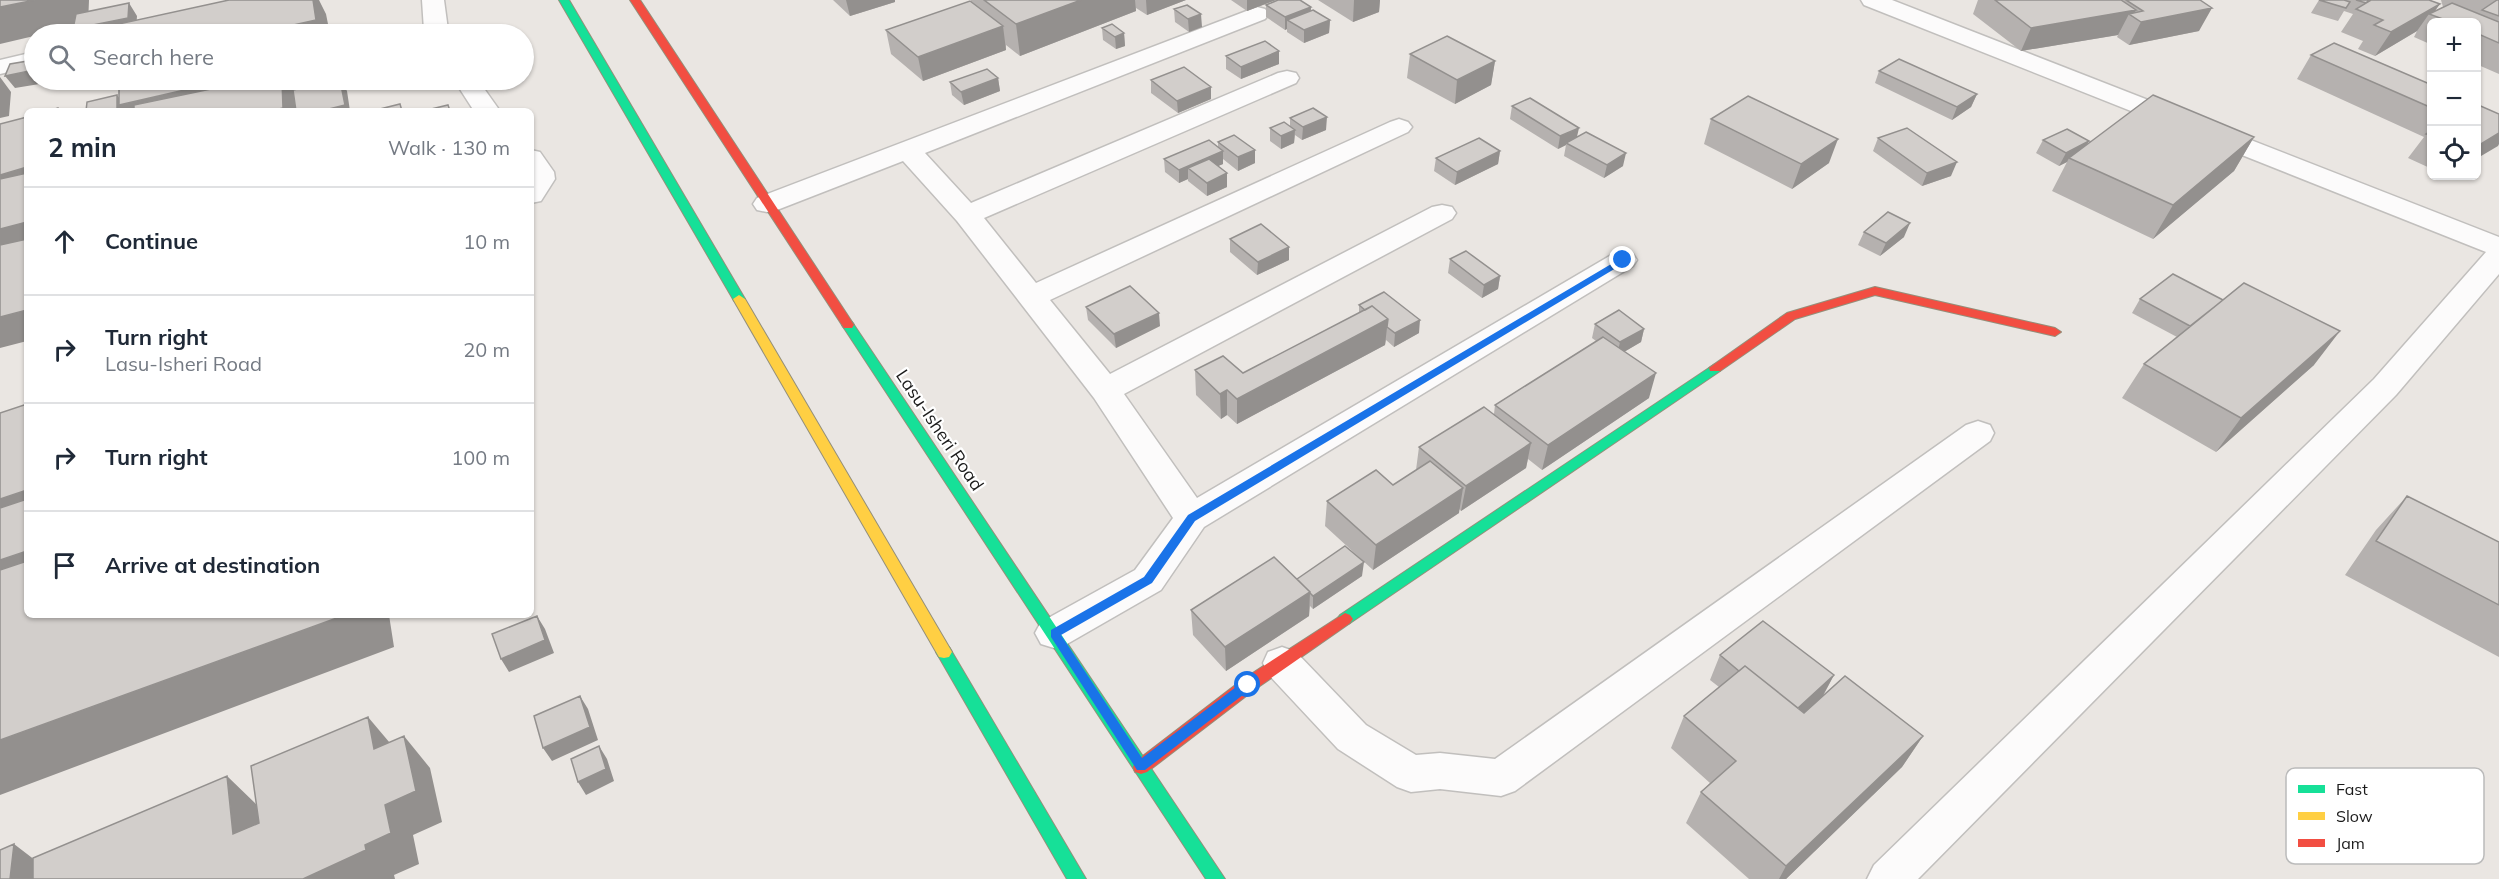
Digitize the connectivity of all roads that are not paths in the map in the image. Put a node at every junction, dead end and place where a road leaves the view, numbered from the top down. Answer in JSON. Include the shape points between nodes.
{"nodes":[{"id":1,"x":433,"y":0,"type":"edge"},
{"id":2,"x":564,"y":0,"type":"edge"},
{"id":3,"x":634,"y":0,"type":"edge"},
{"id":4,"x":1872,"y":0,"type":"edge"},
{"id":5,"x":1257,"y":14,"type":"dead end"},
{"id":6,"x":435,"y":24,"type":"edge"},
{"id":7,"x":24,"y":61,"type":"edge"},
{"id":8,"x":0,"y":67,"type":"edge"},
{"id":9,"x":1287,"y":78,"type":"dead end"},
{"id":10,"x":473,"y":90,"type":"edge"},
{"id":11,"x":485,"y":108,"type":"edge"},
{"id":12,"x":1399,"y":127,"type":"dead end"},
{"id":13,"x":908,"y":150,"type":"junction"},
{"id":14,"x":534,"y":162,"type":"edge"},
{"id":15,"x":534,"y":191,"type":"edge"},
{"id":16,"x":767,"y":204,"type":"junction"},
{"id":17,"x":1442,"y":213,"type":"dead end"},
{"id":18,"x":967,"y":215,"type":"junction"},
{"id":19,"x":2499,"y":248,"type":"edge"},
{"id":20,"x":2499,"y":255,"type":"edge"},
{"id":21,"x":1623,"y":260,"type":"dead end"},
{"id":22,"x":1031,"y":297,"type":"junction"},
{"id":23,"x":2055,"y":332,"type":"dead end"},
{"id":24,"x":1105,"y":390,"type":"junction"},
{"id":25,"x":1978,"y":433,"type":"dead end"},
{"id":26,"x":1192,"y":518,"type":"junction"},
{"id":27,"x":1054,"y":633,"type":"junction"},
{"id":28,"x":1282,"y":663,"type":"junction"},
{"id":29,"x":1141,"y":766,"type":"junction"},
{"id":30,"x":1077,"y":879,"type":"edge"},
{"id":31,"x":1216,"y":879,"type":"edge"},
{"id":32,"x":1889,"y":879,"type":"edge"}],
"edges":[{"from":1,"to":6,"type":"street"},
{"from":2,"to":30,"type":"main road"},
{"from":3,"to":16,"type":"main road","name":"Lasu-Isheri Road"},
{"from":4,"to":19,"type":"street"},
{"from":5,"to":13,"type":"street"},
{"from":7,"to":8,"type":"street"},
{"from":9,"to":18,"type":"street"},
{"from":10,"to":11,"type":"street"},
{"from":12,"to":22,"type":"street"},
{"from":13,"to":16,"type":"street"},
{"from":13,"to":18,"type":"street"},
{"from":14,"to":15,"type":"street","via":[[542,179]]},
{"from":16,"to":27,"type":"main road","name":"Lasu-Isheri Road"},
{"from":17,"to":24,"type":"street"},
{"from":18,"to":22,"type":"street"},
{"from":20,"to":32,"type":"street","via":[[2385,387]]},
{"from":21,"to":26,"type":"street"},
{"from":22,"to":24,"type":"street"},
{"from":23,"to":28,"type":"main road","via":[[1875,291],[1791,316]]},
{"from":24,"to":26,"type":"street"},
{"from":25,"to":28,"type":"street","via":[[1501,778],[1440,771],[1411,774],[1352,737]]},
{"from":26,"to":27,"type":"street","via":[[1148,580]]},
{"from":27,"to":29,"type":"main road","name":"Lasu-Isheri Road"},
{"from":28,"to":29,"type":"main road"},
{"from":29,"to":31,"type":"main road","name":"Lasu-Isheri Road"}]}
